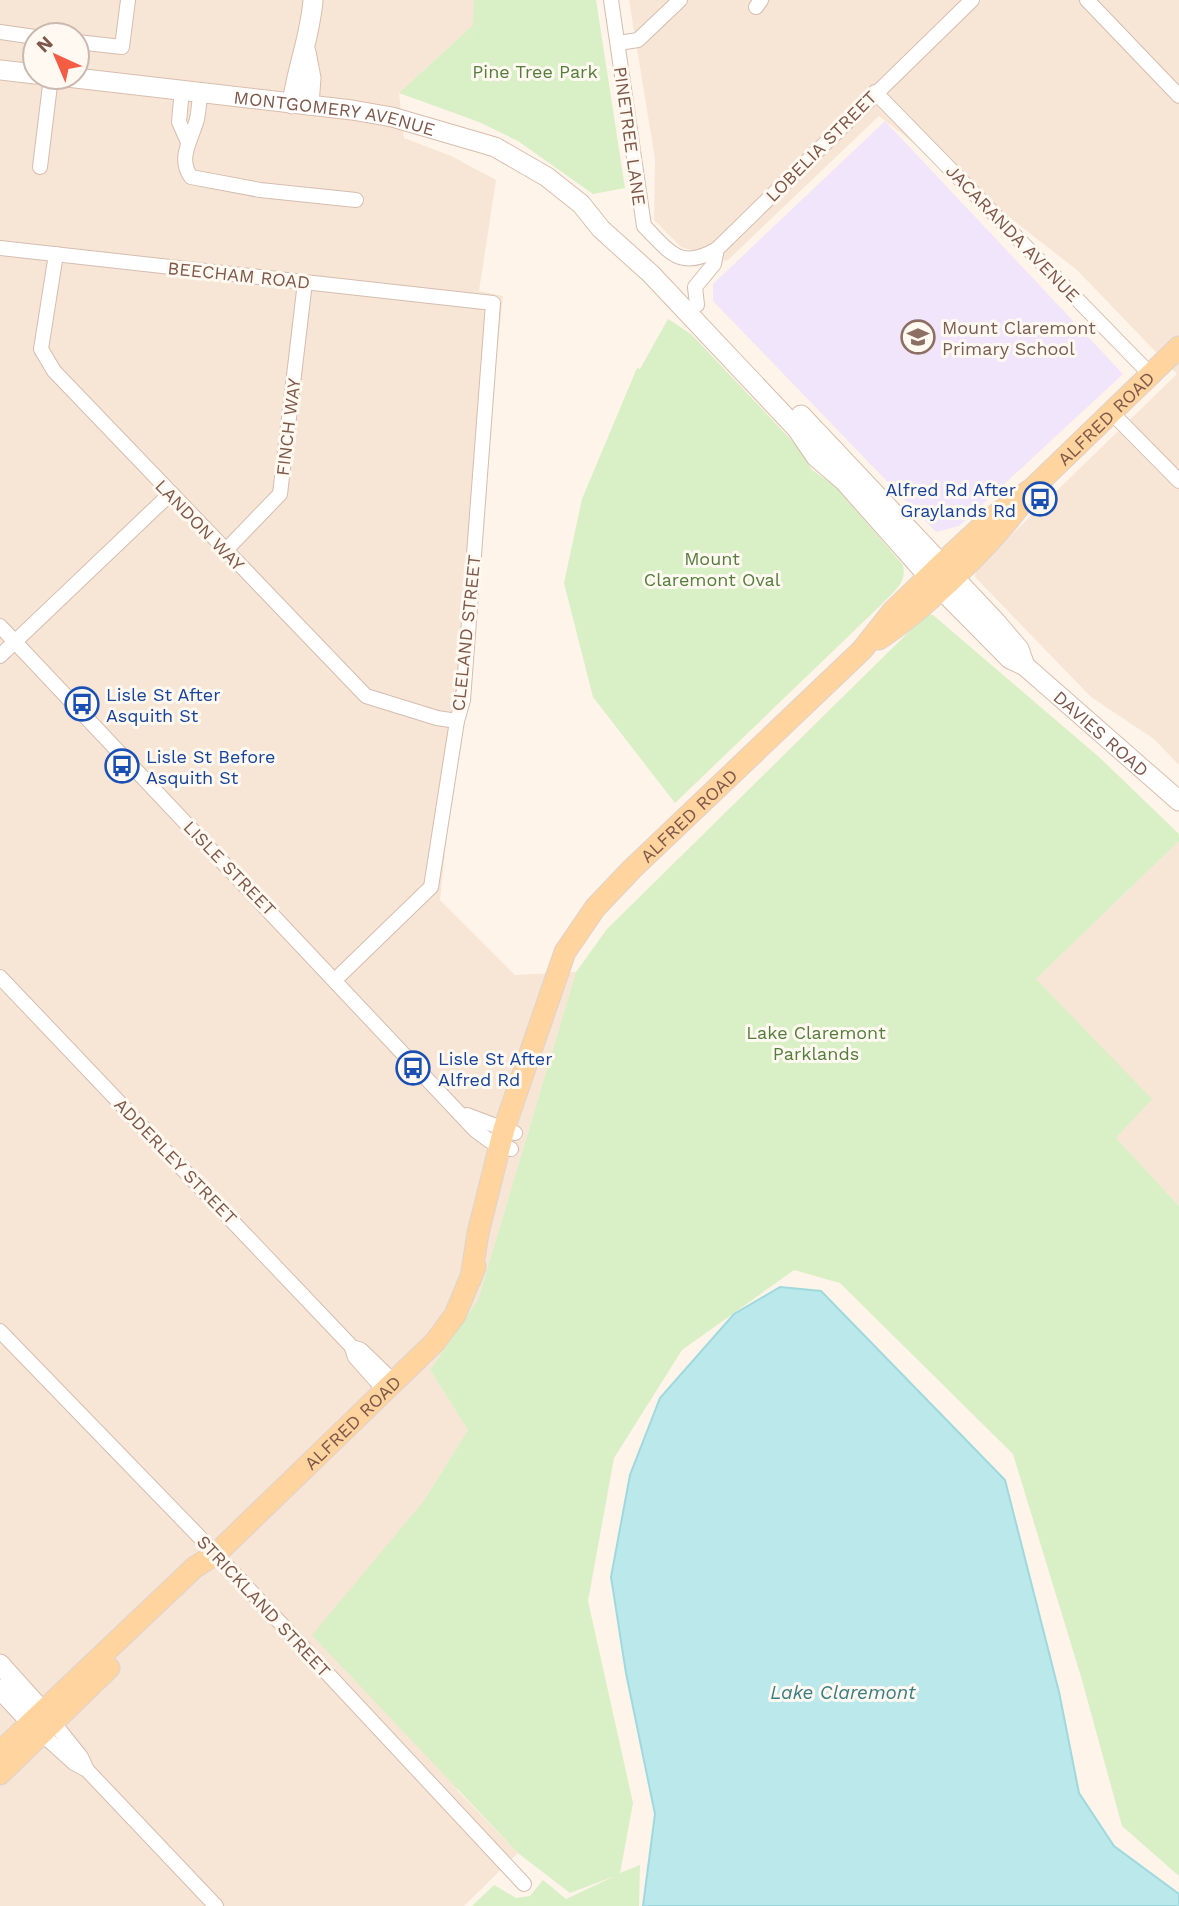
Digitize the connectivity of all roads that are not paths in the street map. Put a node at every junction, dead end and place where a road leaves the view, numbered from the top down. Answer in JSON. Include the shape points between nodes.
{"nodes":[{"id":1,"x":128,"y":0,"type":"edge"},
{"id":2,"x":313,"y":0,"type":"edge"},
{"id":3,"x":611,"y":0,"type":"edge"},
{"id":4,"x":680,"y":0,"type":"edge"},
{"id":5,"x":972,"y":0,"type":"edge"},
{"id":6,"x":1087,"y":0,"type":"edge"},
{"id":7,"x":0,"y":32,"type":"edge"},
{"id":8,"x":21,"y":35,"type":"edge"},
{"id":9,"x":618,"y":43,"type":"junction"},
{"id":10,"x":91,"y":44,"type":"edge"},
{"id":11,"x":0,"y":70,"type":"edge"},
{"id":12,"x":21,"y":72,"type":"edge"},
{"id":13,"x":91,"y":80,"type":"edge"},
{"id":14,"x":191,"y":90,"type":"junction"},
{"id":15,"x":49,"y":91,"type":"edge"},
{"id":16,"x":875,"y":92,"type":"junction"},
{"id":17,"x":1179,"y":96,"type":"edge"},
{"id":18,"x":301,"y":104,"type":"junction"},
{"id":19,"x":40,"y":167,"type":"dead end"},
{"id":20,"x":356,"y":200,"type":"dead end"},
{"id":21,"x":0,"y":248,"type":"edge"},
{"id":22,"x":717,"y":249,"type":"junction"},
{"id":23,"x":56,"y":254,"type":"junction"},
{"id":24,"x":305,"y":282,"type":"junction"},
{"id":25,"x":477,"y":302,"type":"joint"},
{"id":26,"x":700,"y":313,"type":"junction"},
{"id":27,"x":1179,"y":347,"type":"edge"},
{"id":28,"x":1150,"y":374,"type":"junction"},
{"id":29,"x":1111,"y":412,"type":"junction"},
{"id":30,"x":1179,"y":481,"type":"edge"},
{"id":31,"x":170,"y":494,"type":"junction"},
{"id":32,"x":225,"y":551,"type":"junction"},
{"id":33,"x":941,"y":576,"type":"junction"},
{"id":34,"x":0,"y":626,"type":"edge"},
{"id":35,"x":15,"y":642,"type":"junction"},
{"id":36,"x":0,"y":656,"type":"edge"},
{"id":37,"x":457,"y":721,"type":"junction"},
{"id":38,"x":1179,"y":801,"type":"edge"},
{"id":39,"x":0,"y":977,"type":"edge"},
{"id":40,"x":336,"y":979,"type":"junction"},
{"id":41,"x":507,"y":1139,"type":"junction"},
{"id":42,"x":0,"y":1331,"type":"edge"},
{"id":43,"x":391,"y":1388,"type":"junction"},
{"id":44,"x":216,"y":1554,"type":"junction"},
{"id":45,"x":0,"y":1664,"type":"edge"},
{"id":46,"x":0,"y":1689,"type":"edge"},
{"id":47,"x":43,"y":1722,"type":"junction"},
{"id":48,"x":0,"y":1752,"type":"edge"},
{"id":49,"x":0,"y":1774,"type":"edge"},
{"id":50,"x":524,"y":1884,"type":"dead end"},
{"id":51,"x":216,"y":1906,"type":"edge"}],
"edges":[{"from":1,"to":10,"type":"street","via":[[122,47]]},
{"from":2,"to":18,"type":"street","via":[[306,51],[296,76]]},
{"from":3,"to":9,"type":"street","name":"PINETREE LANE"},
{"from":4,"to":9,"type":"street","via":[[638,40]]},
{"from":5,"to":16,"type":"street","name":"LOBELIA STREET"},
{"from":6,"to":17,"type":"street"},
{"from":7,"to":8,"type":"street"},
{"from":9,"to":22,"type":"street","name":"PINETREE LANE","via":[[644,226],[681,259],[705,256]]},
{"from":11,"to":12,"type":"street"},
{"from":13,"to":14,"type":"street","name":"MONTGOMERY AVENUE"},
{"from":14,"to":18,"type":"street","name":"MONTGOMERY AVENUE"},
{"from":14,"to":20,"type":"street","via":[[179,122],[187,140],[186,168],[196,181]]},
{"from":15,"to":19,"type":"street"},
{"from":16,"to":22,"type":"street","name":"LOBELIA STREET"},
{"from":16,"to":28,"type":"street","name":"JACARANDA AVENUE"},
{"from":18,"to":26,"type":"street","name":"MONTGOMERY AVENUE","via":[[392,117],[495,147],[623,231]]},
{"from":21,"to":23,"type":"street","name":"BEECHAM ROAD"},
{"from":22,"to":26,"type":"street","name":"LOBELIA STREET","via":[[714,264],[695,287]]},
{"from":23,"to":24,"type":"street","name":"BEECHAM ROAD"},
{"from":23,"to":31,"type":"street","name":"LANDON WAY","via":[[41,349],[54,371]]},
{"from":24,"to":25,"type":"street","name":"BEECHAM ROAD"},
{"from":24,"to":32,"type":"street","name":"FINCH WAY","via":[[280,494]]},
{"from":25,"to":37,"type":"street","name":"CLELAND STREET","via":[[493,303],[463,700]]},
{"from":26,"to":33,"type":"street","name":"MONTGOMERY AVENUE","via":[[816,457]]},
{"from":27,"to":28,"type":"main road","name":"ALFRED ROAD"},
{"from":28,"to":29,"type":"main road","name":"ALFRED ROAD"},
{"from":29,"to":30,"type":"street"},
{"from":29,"to":33,"type":"main road","name":"ALFRED ROAD","via":[[1033,488],[1001,530]]},
{"from":31,"to":32,"type":"street","name":"LANDON WAY"},
{"from":31,"to":35,"type":"street"},
{"from":32,"to":37,"type":"street","name":"LANDON WAY","via":[[366,696]]},
{"from":33,"to":38,"type":"street","name":"DAVIES ROAD","via":[[1019,649],[1025,666]]},
{"from":33,"to":41,"type":"main road","name":"ALFRED ROAD","via":[[893,611],[862,650],[595,908],[565,952]]},
{"from":34,"to":35,"type":"street","name":"LISLE STREET"},
{"from":35,"to":36,"type":"street"},
{"from":35,"to":40,"type":"street","name":"LISLE STREET"},
{"from":37,"to":40,"type":"street","name":"CLELAND STREET","via":[[431,887]]},
{"from":39,"to":43,"type":"street","name":"ADDERLEY STREET","via":[[352,1347],[361,1350]]},
{"from":40,"to":41,"type":"street","name":"LISLE STREET","via":[[475,1130]]},
{"from":41,"to":43,"type":"main road","name":"ALFRED ROAD","via":[[471,1278],[455,1315]]},
{"from":42,"to":44,"type":"street","name":"STRICKLAND STREET"},
{"from":43,"to":44,"type":"main road","name":"ALFRED ROAD"},
{"from":44,"to":47,"type":"main road","name":"ALFRED ROAD","via":[[203,1575]]},
{"from":44,"to":50,"type":"street","name":"STRICKLAND STREET"},
{"from":45,"to":47,"type":"street"},
{"from":46,"to":47,"type":"street"},
{"from":47,"to":48,"type":"main road","name":"ALFRED ROAD"},
{"from":47,"to":49,"type":"main road","name":"ALFRED ROAD"},
{"from":47,"to":51,"type":"street","via":[[81,1757],[87,1770]]}]}
